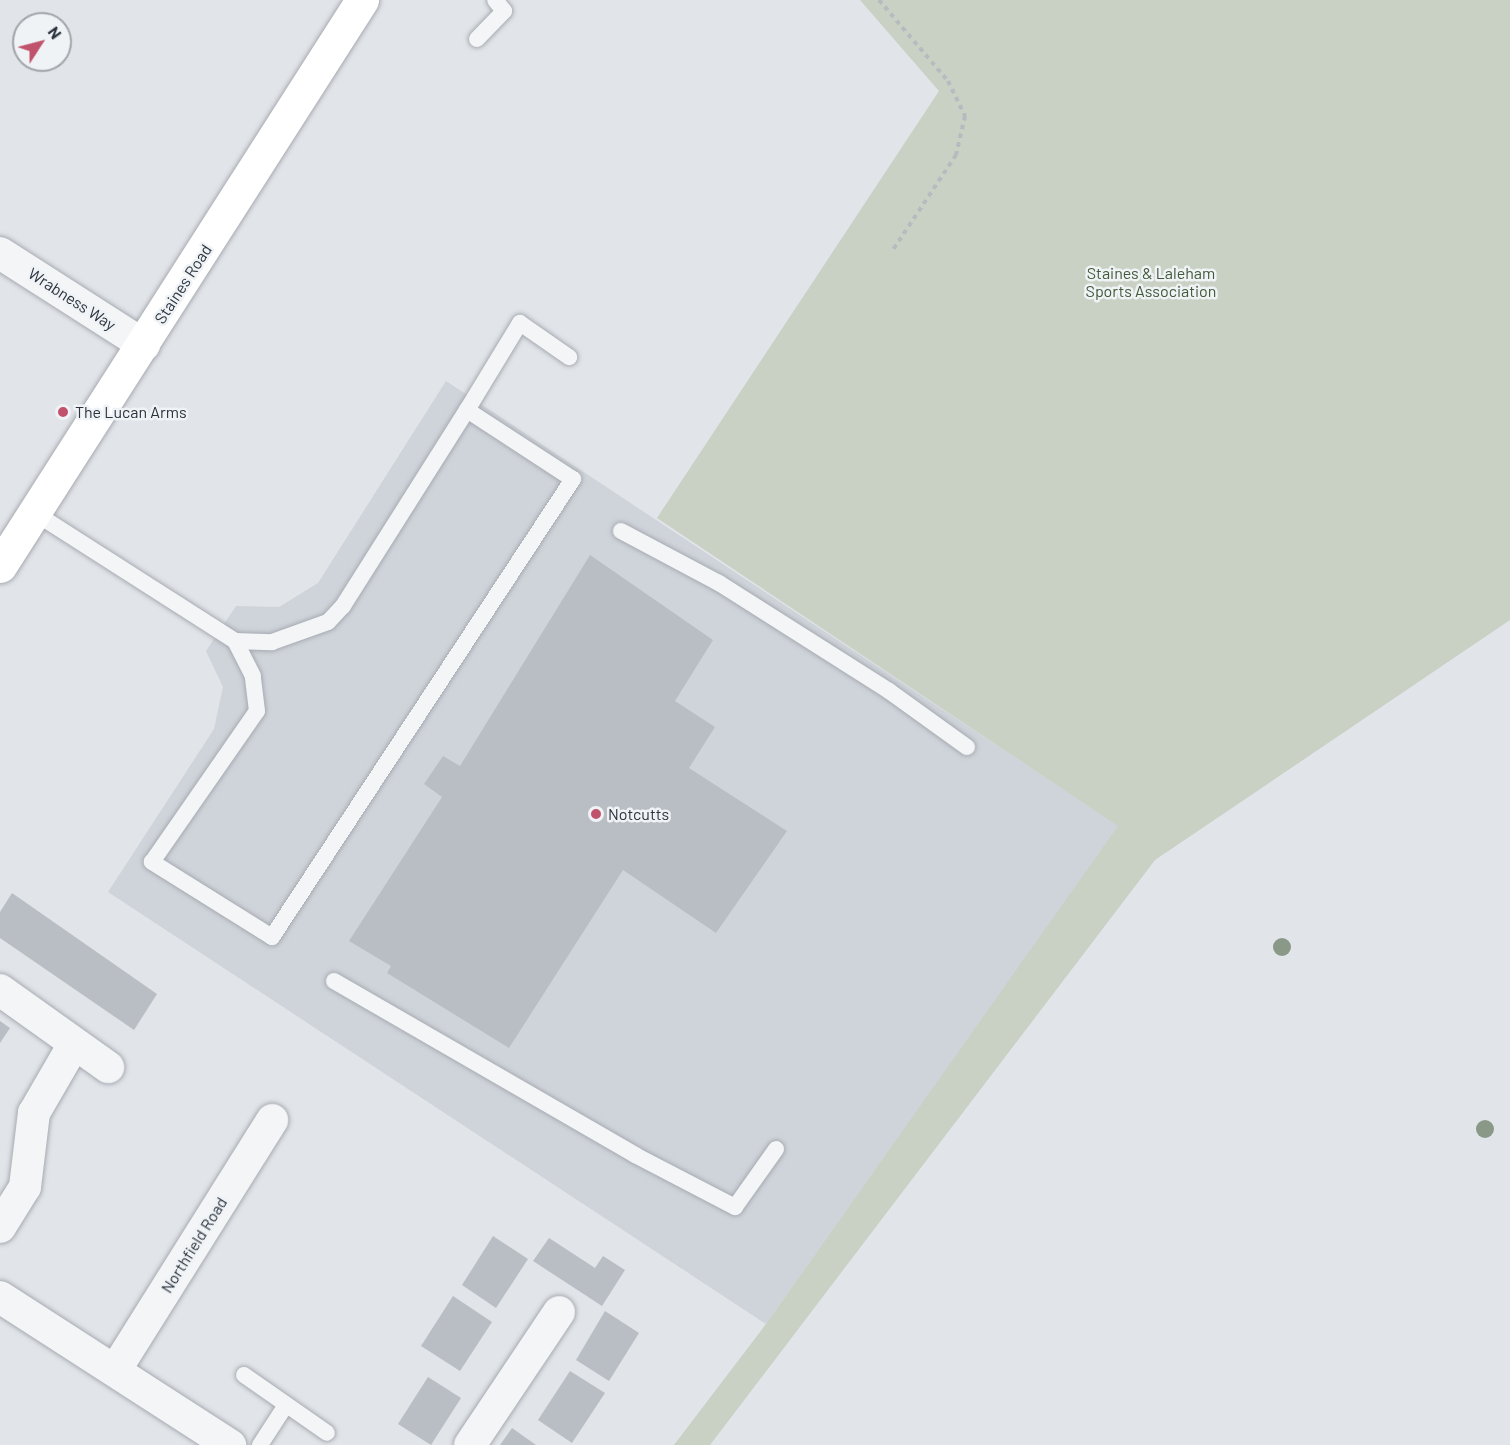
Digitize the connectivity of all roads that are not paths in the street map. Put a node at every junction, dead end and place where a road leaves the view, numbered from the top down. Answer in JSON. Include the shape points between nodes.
{"nodes":[{"id":1,"x":362,"y":0,"type":"edge"},
{"id":2,"x":495,"y":0,"type":"edge"},
{"id":3,"x":477,"y":39,"type":"dead end"},
{"id":4,"x":0,"y":254,"type":"edge"},
{"id":5,"x":144,"y":345,"type":"junction"},
{"id":6,"x":569,"y":357,"type":"dead end"},
{"id":7,"x":467,"y":410,"type":"junction"},
{"id":8,"x":35,"y":513,"type":"junction"},
{"id":9,"x":621,"y":531,"type":"dead end"},
{"id":10,"x":0,"y":566,"type":"edge"},
{"id":11,"x":235,"y":641,"type":"junction"},
{"id":12,"x":967,"y":747,"type":"dead end"},
{"id":13,"x":334,"y":981,"type":"dead end"},
{"id":14,"x":0,"y":990,"type":"edge"},
{"id":15,"x":74,"y":1044,"type":"junction"},
{"id":16,"x":108,"y":1067,"type":"dead end"},
{"id":17,"x":272,"y":1120,"type":"dead end"},
{"id":18,"x":776,"y":1149,"type":"dead end"},
{"id":19,"x":0,"y":1227,"type":"edge"},
{"id":20,"x":0,"y":1297,"type":"edge"},
{"id":21,"x":559,"y":1312,"type":"dead end"},
{"id":22,"x":116,"y":1369,"type":"junction"},
{"id":23,"x":244,"y":1375,"type":"dead end"},
{"id":24,"x":286,"y":1405,"type":"junction"},
{"id":25,"x":327,"y":1432,"type":"dead end"},
{"id":26,"x":230,"y":1445,"type":"edge"},
{"id":27,"x":260,"y":1445,"type":"edge"},
{"id":28,"x":470,"y":1445,"type":"edge"}],
"edges":[{"from":1,"to":5,"type":"main road","name":"Staines Road"},
{"from":2,"to":3,"type":"lane","via":[[504,12]]},
{"from":4,"to":5,"type":"street","name":"Wrabness Way"},
{"from":5,"to":8,"type":"main road","name":"Staines Road"},
{"from":6,"to":7,"type":"lane","via":[[520,323]]},
{"from":7,"to":11,"type":"lane","via":[[343,606],[328,622],[272,642]]},
{"from":7,"to":11,"type":"lane","via":[[573,480],[272,937],[152,862],[257,711],[254,676]]},
{"from":8,"to":10,"type":"main road","name":"Staines Road"},
{"from":8,"to":11,"type":"lane"},
{"from":9,"to":12,"type":"lane","via":[[719,583],[927,716]]},
{"from":13,"to":18,"type":"lane","via":[[635,1155],[735,1207]]},
{"from":14,"to":15,"type":"street"},
{"from":15,"to":16,"type":"street"},
{"from":15,"to":19,"type":"street","via":[[34,1113],[25,1187]]},
{"from":17,"to":22,"type":"street","name":"Northfield Road"},
{"from":20,"to":22,"type":"street"},
{"from":21,"to":28,"type":"street"},
{"from":22,"to":26,"type":"street"},
{"from":23,"to":24,"type":"lane"},
{"from":24,"to":25,"type":"lane"},
{"from":24,"to":27,"type":"lane"}]}
